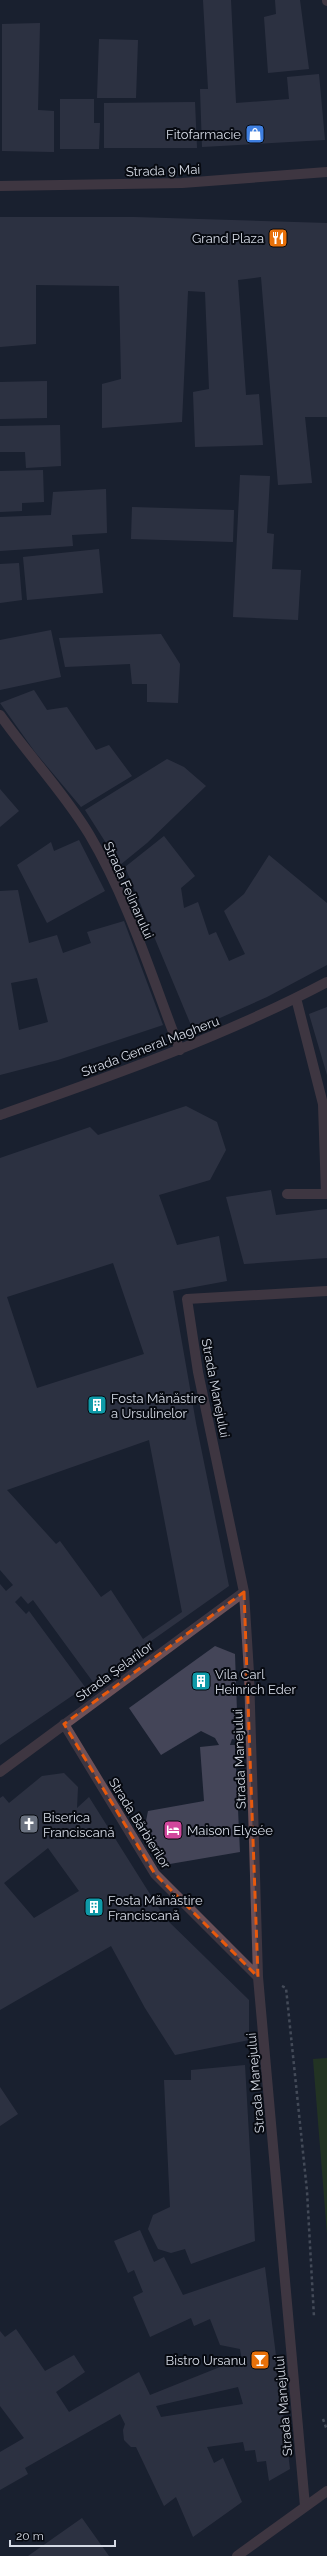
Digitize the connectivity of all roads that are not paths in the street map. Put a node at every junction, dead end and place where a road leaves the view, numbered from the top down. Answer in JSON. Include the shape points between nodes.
{"nodes":[{"id":1,"x":327,"y":172,"type":"edge"},
{"id":2,"x":0,"y":186,"type":"edge"},
{"id":3,"x":0,"y":715,"type":"edge"},
{"id":4,"x":327,"y":982,"type":"edge"},
{"id":5,"x":296,"y":998,"type":"junction"},
{"id":6,"x":180,"y":1050,"type":"junction"},
{"id":7,"x":0,"y":1115,"type":"edge"},
{"id":8,"x":287,"y":1194,"type":"dead end"},
{"id":9,"x":327,"y":1291,"type":"edge"},
{"id":10,"x":244,"y":1592,"type":"junction"},
{"id":11,"x":64,"y":1724,"type":"junction"},
{"id":12,"x":0,"y":1772,"type":"edge"},
{"id":13,"x":258,"y":1977,"type":"junction"},
{"id":14,"x":327,"y":2491,"type":"edge"},
{"id":15,"x":305,"y":2506,"type":"junction"},
{"id":16,"x":237,"y":2556,"type":"edge"}],
"edges":[{"from":1,"to":2,"type":"street","name":"Strada 9 Mai","via":[[182,184]]},
{"from":3,"to":6,"type":"street","name":"Strada Felinarului","via":[[61,791],[89,835],[128,914]]},
{"from":4,"to":5,"type":"street","name":"Strada General Magheru"},
{"from":5,"to":6,"type":"street","name":"Strada General Magheru"},
{"from":5,"to":8,"type":"street","via":[[323,1104],[326,1194]]},
{"from":6,"to":7,"type":"street","name":"Strada General Magheru"},
{"from":9,"to":10,"type":"street","name":"Strada Manejului","via":[[187,1299],[198,1372]]},
{"from":10,"to":11,"type":"street","name":"Strada Șelarilor"},
{"from":10,"to":13,"type":"street","name":"Strada Manejului","via":[[249,1673]]},
{"from":11,"to":12,"type":"street","name":"Strada Șelarilor"},
{"from":11,"to":13,"type":"street","name":"Strada Bărbierilor","via":[[155,1874]]},
{"from":13,"to":15,"type":"street","name":"Strada Manejului"},
{"from":14,"to":15,"type":"street"},
{"from":15,"to":16,"type":"street"}]}
